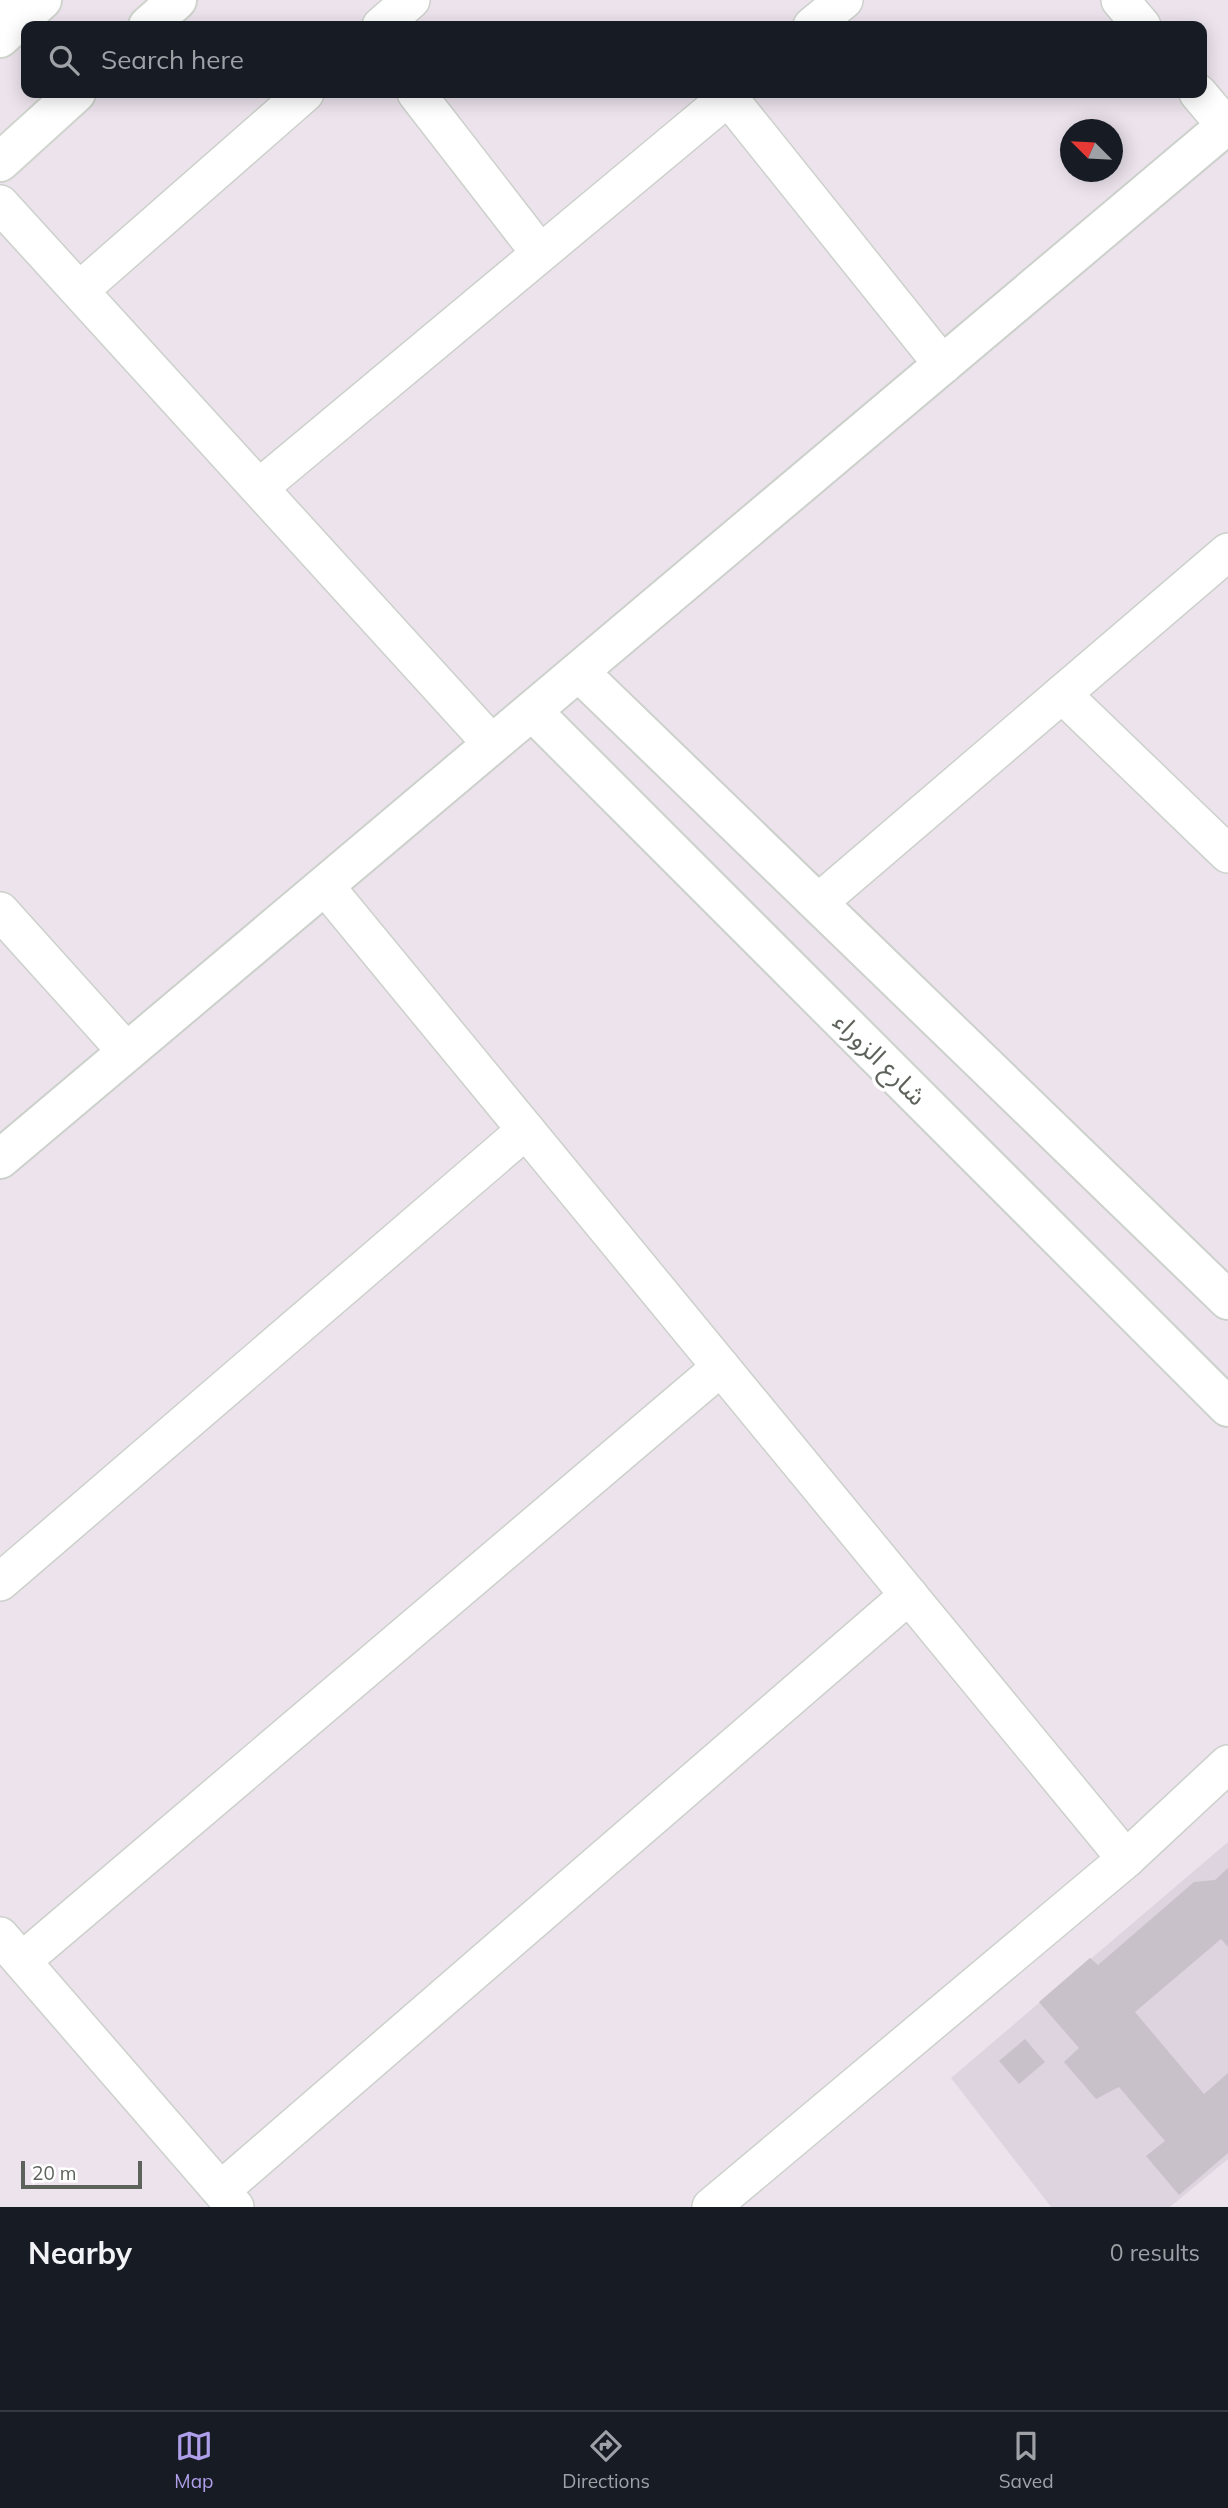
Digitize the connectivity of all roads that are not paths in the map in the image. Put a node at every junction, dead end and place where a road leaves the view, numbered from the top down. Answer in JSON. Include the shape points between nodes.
{"nodes":[{"id":1,"x":177,"y":0,"type":"edge"},
{"id":2,"x":411,"y":0,"type":"edge"},
{"id":3,"x":844,"y":0,"type":"edge"},
{"id":4,"x":1120,"y":0,"type":"edge"},
{"id":5,"x":154,"y":21,"type":"edge"},
{"id":6,"x":387,"y":21,"type":"edge"},
{"id":7,"x":819,"y":21,"type":"edge"},
{"id":8,"x":1138,"y":21,"type":"edge"},
{"id":9,"x":70,"y":98,"type":"edge"},
{"id":10,"x":299,"y":98,"type":"edge"},
{"id":11,"x":419,"y":98,"type":"edge"},
{"id":12,"x":726,"y":98,"type":"edge"},
{"id":13,"x":732,"y":98,"type":"edge"},
{"id":14,"x":1203,"y":98,"type":"edge"},
{"id":15,"x":1227,"y":125,"type":"edge"},
{"id":16,"x":0,"y":162,"type":"edge"},
{"id":17,"x":0,"y":204,"type":"edge"},
{"id":18,"x":540,"y":253,"type":"junction"},
{"id":19,"x":80,"y":290,"type":"junction"},
{"id":20,"x":943,"y":365,"type":"junction"},
{"id":21,"x":260,"y":487,"type":"junction"},
{"id":22,"x":1228,"y":552,"type":"edge"},
{"id":23,"x":579,"y":672,"type":"junction"},
{"id":24,"x":1062,"y":694,"type":"junction"},
{"id":25,"x":532,"y":711,"type":"junction"},
{"id":26,"x":492,"y":744,"type":"junction"},
{"id":27,"x":1228,"y":854,"type":"edge"},
{"id":28,"x":325,"y":886,"type":"junction"},
{"id":29,"x":819,"y":902,"type":"junction"},
{"id":30,"x":0,"y":911,"type":"edge"},
{"id":31,"x":127,"y":1052,"type":"junction"},
{"id":32,"x":526,"y":1130,"type":"junction"},
{"id":33,"x":0,"y":1159,"type":"edge"},
{"id":34,"x":1228,"y":1300,"type":"edge"},
{"id":35,"x":721,"y":1367,"type":"junction"},
{"id":36,"x":1228,"y":1407,"type":"edge"},
{"id":37,"x":0,"y":1582,"type":"edge"},
{"id":38,"x":909,"y":1595,"type":"junction"},
{"id":39,"x":1228,"y":1764,"type":"edge"},
{"id":40,"x":1126,"y":1858,"type":"junction"},
{"id":41,"x":11,"y":1948,"type":"edge"},
{"id":42,"x":228,"y":2199,"type":"edge"},
{"id":43,"x":711,"y":2207,"type":"edge"}],
"edges":[{"from":1,"to":5,"type":"street"},
{"from":2,"to":6,"type":"street"},
{"from":3,"to":7,"type":"street"},
{"from":4,"to":8,"type":"street"},
{"from":9,"to":16,"type":"street"},
{"from":10,"to":19,"type":"street"},
{"from":11,"to":18,"type":"street"},
{"from":12,"to":18,"type":"street"},
{"from":13,"to":20,"type":"street"},
{"from":14,"to":15,"type":"street"},
{"from":15,"to":20,"type":"street"},
{"from":17,"to":19,"type":"street"},
{"from":18,"to":21,"type":"street"},
{"from":19,"to":21,"type":"street"},
{"from":20,"to":23,"type":"street"},
{"from":21,"to":26,"type":"street"},
{"from":22,"to":24,"type":"street"},
{"from":23,"to":25,"type":"street"},
{"from":23,"to":29,"type":"street"},
{"from":24,"to":27,"type":"street"},
{"from":24,"to":29,"type":"street"},
{"from":25,"to":26,"type":"street"},
{"from":25,"to":36,"type":"street","name":"شارع الزوراء"},
{"from":26,"to":28,"type":"street"},
{"from":28,"to":31,"type":"street"},
{"from":28,"to":32,"type":"street"},
{"from":29,"to":34,"type":"street"},
{"from":30,"to":31,"type":"street"},
{"from":31,"to":33,"type":"street"},
{"from":32,"to":35,"type":"street"},
{"from":32,"to":37,"type":"street"},
{"from":35,"to":38,"type":"street"},
{"from":35,"to":41,"type":"street"},
{"from":38,"to":40,"type":"street"},
{"from":38,"to":42,"type":"street"},
{"from":39,"to":40,"type":"street"},
{"from":40,"to":43,"type":"street"},
{"from":41,"to":42,"type":"street"}]}
